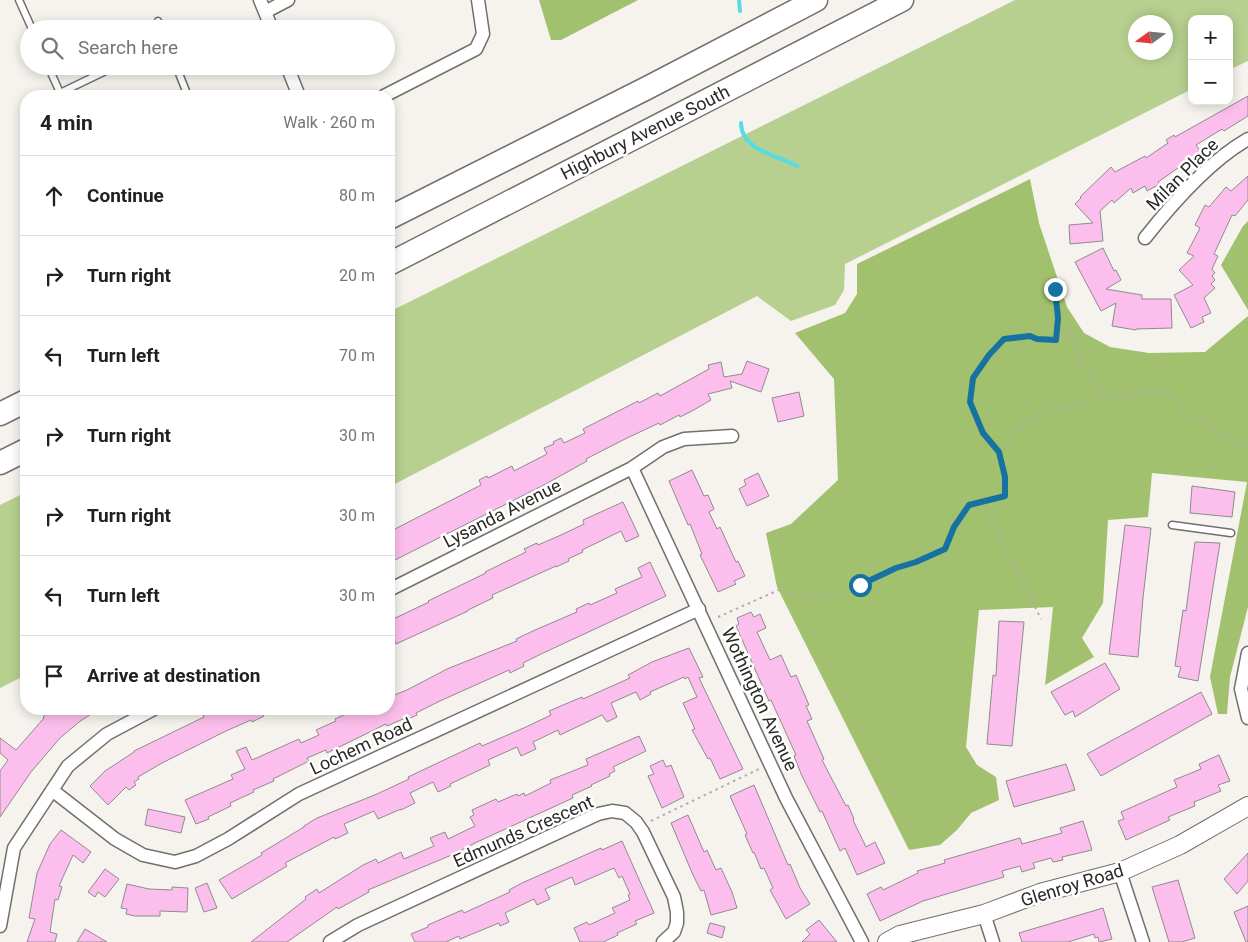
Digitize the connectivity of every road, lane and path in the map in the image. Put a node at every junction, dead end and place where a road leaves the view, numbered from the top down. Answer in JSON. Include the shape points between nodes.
{"nodes":[{"id":1,"x":19,"y":0,"type":"edge"},
{"id":2,"x":288,"y":0,"type":"edge"},
{"id":3,"x":478,"y":0,"type":"edge"},
{"id":4,"x":816,"y":0,"type":"edge"},
{"id":5,"x":902,"y":0,"type":"edge"},
{"id":6,"x":262,"y":6,"type":"edge"},
{"id":7,"x":28,"y":20,"type":"edge"},
{"id":8,"x":268,"y":20,"type":"edge"},
{"id":9,"x":52,"y":75,"type":"edge"},
{"id":10,"x":98,"y":75,"type":"edge"},
{"id":11,"x":180,"y":75,"type":"edge"},
{"id":12,"x":291,"y":75,"type":"edge"},
{"id":13,"x":58,"y":90,"type":"edge"},
{"id":14,"x":68,"y":90,"type":"edge"},
{"id":15,"x":186,"y":90,"type":"edge"},
{"id":16,"x":297,"y":90,"type":"edge"},
{"id":17,"x":395,"y":90,"type":"edge"},
{"id":18,"x":1248,"y":139,"type":"edge"},
{"id":19,"x":395,"y":215,"type":"edge"},
{"id":20,"x":1145,"y":238,"type":"dead end"},
{"id":21,"x":395,"y":261,"type":"edge"},
{"id":22,"x":1055,"y":289,"type":"dead end"},
{"id":23,"x":1058,"y":318,"type":"junction"},
{"id":24,"x":1072,"y":336,"type":"junction"},
{"id":25,"x":1056,"y":340,"type":"junction"},
{"id":26,"x":1106,"y":396,"type":"junction"},
{"id":27,"x":20,"y":404,"type":"edge"},
{"id":28,"x":0,"y":414,"type":"edge"},
{"id":29,"x":732,"y":436,"type":"dead end"},
{"id":30,"x":1248,"y":450,"type":"edge"},
{"id":31,"x":999,"y":452,"type":"junction"},
{"id":32,"x":20,"y":453,"type":"edge"},
{"id":33,"x":0,"y":463,"type":"edge"},
{"id":34,"x":632,"y":468,"type":"junction"},
{"id":35,"x":983,"y":501,"type":"junction"},
{"id":36,"x":1172,"y":525,"type":"dead end"},
{"id":37,"x":1231,"y":533,"type":"dead end"},
{"id":38,"x":395,"y":587,"type":"edge"},
{"id":39,"x":699,"y":609,"type":"junction"},
{"id":40,"x":718,"y":617,"type":"dead end"},
{"id":41,"x":1041,"y":619,"type":"dead end"},
{"id":42,"x":1248,"y":653,"type":"edge"},
{"id":43,"x":143,"y":715,"type":"edge"},
{"id":44,"x":1248,"y":718,"type":"edge"},
{"id":45,"x":771,"y":764,"type":"junction"},
{"id":46,"x":52,"y":790,"type":"junction"},
{"id":47,"x":1248,"y":806,"type":"edge"},
{"id":48,"x":640,"y":827,"type":"junction"},
{"id":49,"x":1120,"y":872,"type":"junction"},
{"id":50,"x":984,"y":914,"type":"junction"},
{"id":51,"x":0,"y":926,"type":"edge"},
{"id":52,"x":330,"y":942,"type":"edge"},
{"id":53,"x":663,"y":942,"type":"edge"},
{"id":54,"x":862,"y":942,"type":"edge"},
{"id":55,"x":887,"y":942,"type":"edge"},
{"id":56,"x":993,"y":942,"type":"edge"},
{"id":57,"x":1143,"y":942,"type":"edge"}],
"edges":[{"from":1,"to":7,"type":"lane"},
{"from":2,"to":6,"type":"street"},
{"from":3,"to":17,"type":"street","via":[[483,34],[476,49]]},
{"from":4,"to":19,"type":"highway"},
{"from":5,"to":21,"type":"highway","name":"Highbury Avenue South"},
{"from":6,"to":8,"type":"street"},
{"from":9,"to":13,"type":"lane"},
{"from":10,"to":14,"type":"lane"},
{"from":11,"to":15,"type":"lane"},
{"from":12,"to":16,"type":"street"},
{"from":18,"to":20,"type":"street","name":"Milan Place","via":[[1214,164],[1163,215]]},
{"from":22,"to":23,"type":"path"},
{"from":23,"to":24,"type":"path"},
{"from":23,"to":25,"type":"path"},
{"from":24,"to":25,"type":"path","via":[[1063,335]]},
{"from":24,"to":26,"type":"path","via":[[1082,366]]},
{"from":25,"to":31,"type":"path","via":[[1030,336],[1004,339],[973,378],[970,402],[983,433]]},
{"from":26,"to":30,"type":"path","via":[[1129,397],[1161,390],[1190,417],[1201,418]]},
{"from":26,"to":31,"type":"path","via":[[1044,411],[1017,430]]},
{"from":27,"to":28,"type":"highway"},
{"from":29,"to":34,"type":"street","name":"Lysanda Avenue","via":[[684,439]]},
{"from":31,"to":35,"type":"path","via":[[1005,477],[1005,496]]},
{"from":32,"to":33,"type":"highway"},
{"from":34,"to":38,"type":"street","name":"Lysanda Avenue"},
{"from":34,"to":39,"type":"street","name":"Wothington Avenue"},
{"from":35,"to":40,"type":"path","via":[[969,505],[954,527],[945,549],[916,562],[836,596],[804,598],[781,588]]},
{"from":35,"to":41,"type":"path"},
{"from":36,"to":37,"type":"lane"},
{"from":39,"to":45,"type":"street","name":"Wothington Avenue"},
{"from":39,"to":46,"type":"street","name":"Lochem Road","via":[[299,794],[228,840],[196,856],[175,862],[143,855],[115,839]]},
{"from":42,"to":44,"type":"street","via":[[1241,689]]},
{"from":43,"to":46,"type":"street","via":[[107,734],[68,766]]},
{"from":45,"to":48,"type":"path"},
{"from":45,"to":54,"type":"street","name":"Wothington Avenue"},
{"from":46,"to":51,"type":"street","via":[[14,848]]},
{"from":47,"to":49,"type":"street","name":"Glenroy Road","via":[[1180,845]]},
{"from":48,"to":52,"type":"street","name":"Edmunds Crescent","via":[[625,814],[612,811],[598,814],[358,925]]},
{"from":48,"to":53,"type":"street","name":"Edmunds Crescent","via":[[674,897],[677,912],[674,932]]},
{"from":49,"to":50,"type":"street","name":"Glenroy Road","via":[[1040,893]]},
{"from":49,"to":57,"type":"street"},
{"from":50,"to":55,"type":"street","name":"Glenroy Road","via":[[900,935]]},
{"from":50,"to":56,"type":"street"}]}
